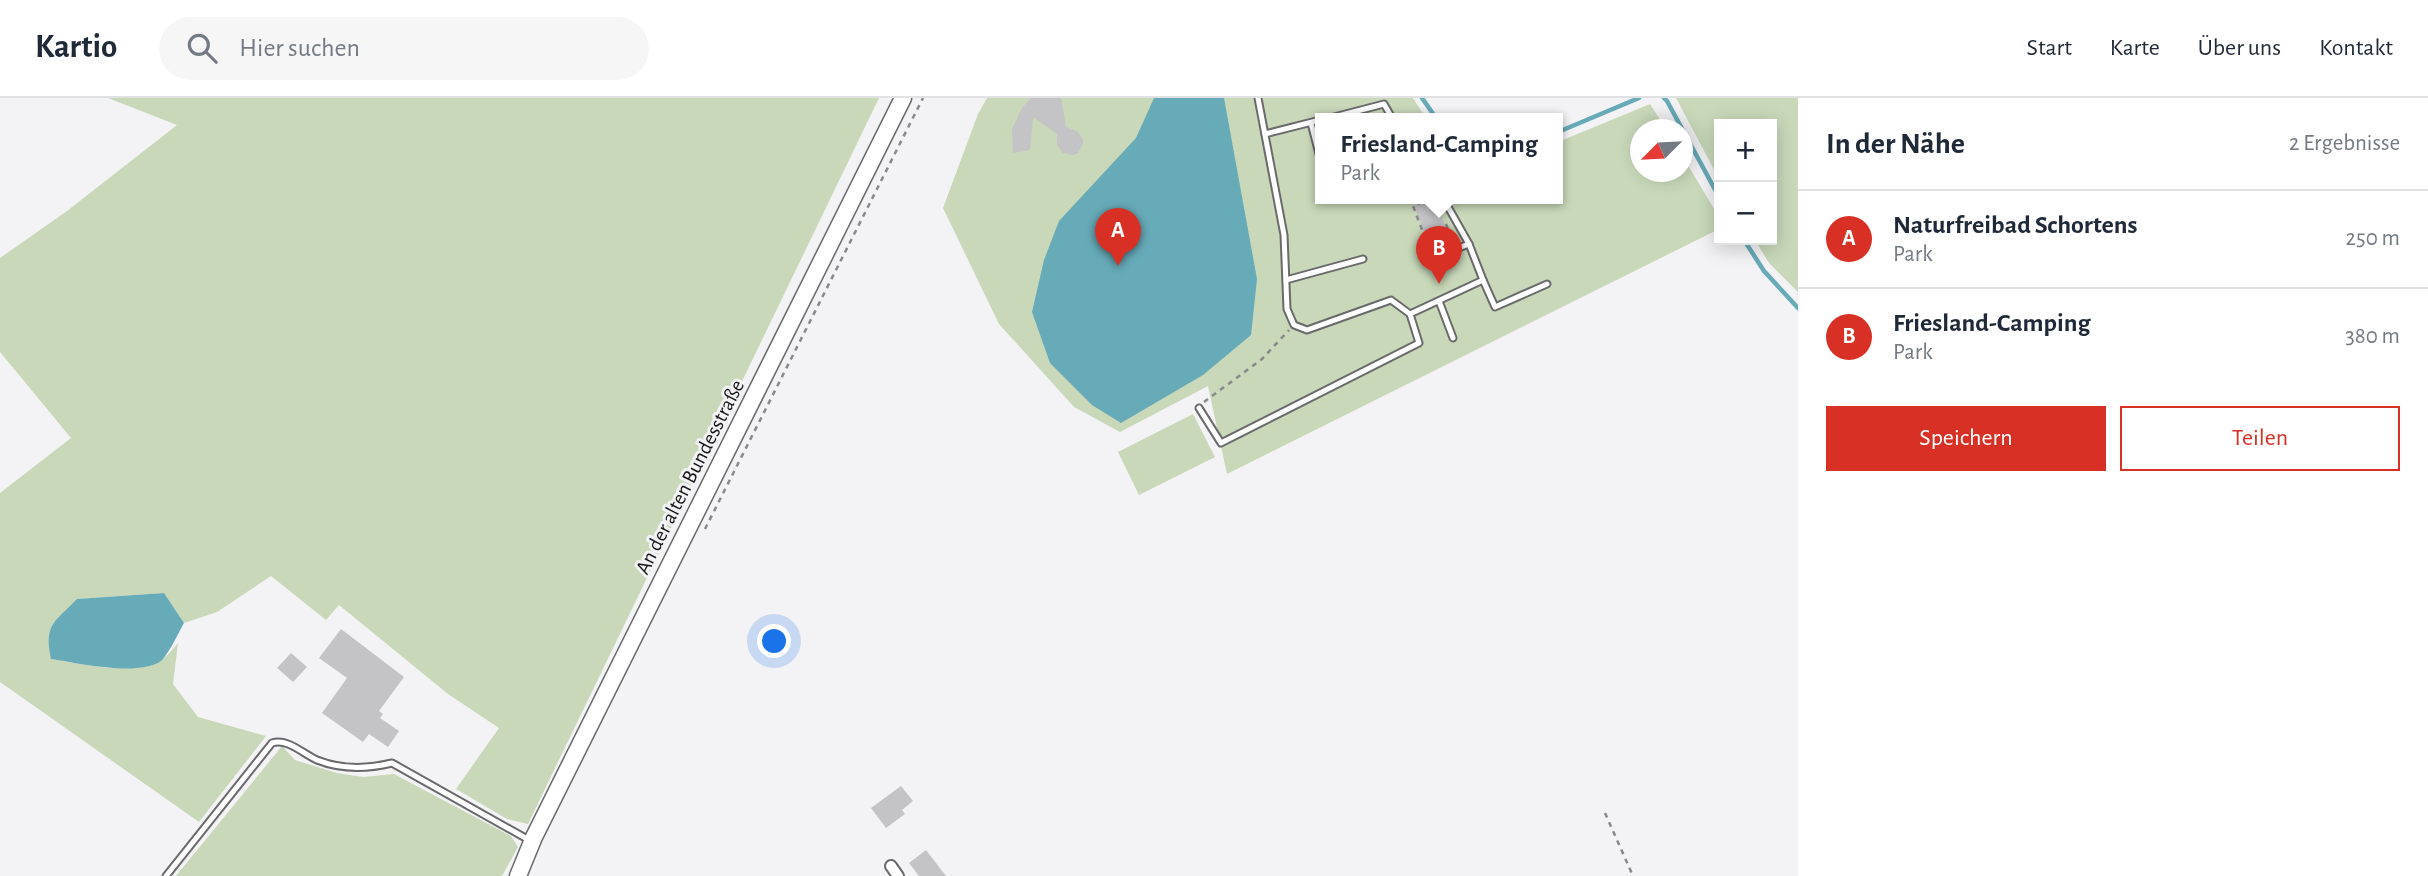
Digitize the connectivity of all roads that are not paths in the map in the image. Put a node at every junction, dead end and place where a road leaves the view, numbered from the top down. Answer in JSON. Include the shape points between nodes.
{"nodes":[{"id":1,"x":903,"y":98,"type":"edge"},
{"id":2,"x":1258,"y":98,"type":"edge"},
{"id":3,"x":1380,"y":98,"type":"edge"},
{"id":4,"x":1384,"y":104,"type":"junction"},
{"id":5,"x":1349,"y":113,"type":"edge"},
{"id":6,"x":1389,"y":113,"type":"edge"},
{"id":7,"x":1315,"y":121,"type":"edge"},
{"id":8,"x":1311,"y":122,"type":"junction"},
{"id":9,"x":1265,"y":134,"type":"junction"},
{"id":10,"x":1315,"y":138,"type":"edge"},
{"id":11,"x":1446,"y":204,"type":"edge"},
{"id":12,"x":1469,"y":244,"type":"junction"},
{"id":13,"x":1440,"y":255,"type":"dead end"},
{"id":14,"x":1363,"y":259,"type":"dead end"},
{"id":15,"x":1286,"y":280,"type":"junction"},
{"id":16,"x":1483,"y":280,"type":"junction"},
{"id":17,"x":1547,"y":284,"type":"dead end"},
{"id":18,"x":1439,"y":300,"type":"junction"},
{"id":19,"x":1410,"y":314,"type":"junction"},
{"id":20,"x":1453,"y":338,"type":"dead end"},
{"id":21,"x":1199,"y":408,"type":"road end"},
{"id":22,"x":532,"y":841,"type":"junction"},
{"id":23,"x":891,"y":866,"type":"dead end"},
{"id":24,"x":166,"y":876,"type":"edge"},
{"id":25,"x":518,"y":876,"type":"edge"},
{"id":26,"x":898,"y":876,"type":"edge"}],
"edges":[{"from":1,"to":22,"type":"street","name":"An der alten Bundesstraße"},
{"from":2,"to":9,"type":"lane"},
{"from":3,"to":4,"type":"lane"},
{"from":4,"to":5,"type":"lane"},
{"from":4,"to":6,"type":"lane"},
{"from":7,"to":8,"type":"lane"},
{"from":8,"to":9,"type":"lane"},
{"from":8,"to":10,"type":"lane"},
{"from":9,"to":15,"type":"lane","via":[[1284,235]]},
{"from":11,"to":12,"type":"lane"},
{"from":12,"to":13,"type":"lane"},
{"from":12,"to":16,"type":"lane"},
{"from":14,"to":15,"type":"lane"},
{"from":15,"to":19,"type":"lane","via":[[1287,309],[1294,325],[1307,330],[1391,300]]},
{"from":16,"to":17,"type":"lane","via":[[1495,307]]},
{"from":16,"to":18,"type":"lane"},
{"from":18,"to":19,"type":"lane"},
{"from":18,"to":20,"type":"lane"},
{"from":19,"to":21,"type":"lane","via":[[1419,343],[1222,443]]},
{"from":22,"to":24,"type":"lane","via":[[392,763],[351,768],[318,760],[278,741]]},
{"from":22,"to":25,"type":"street","name":"An der alten Bundesstraße"},
{"from":23,"to":26,"type":"street"}]}
